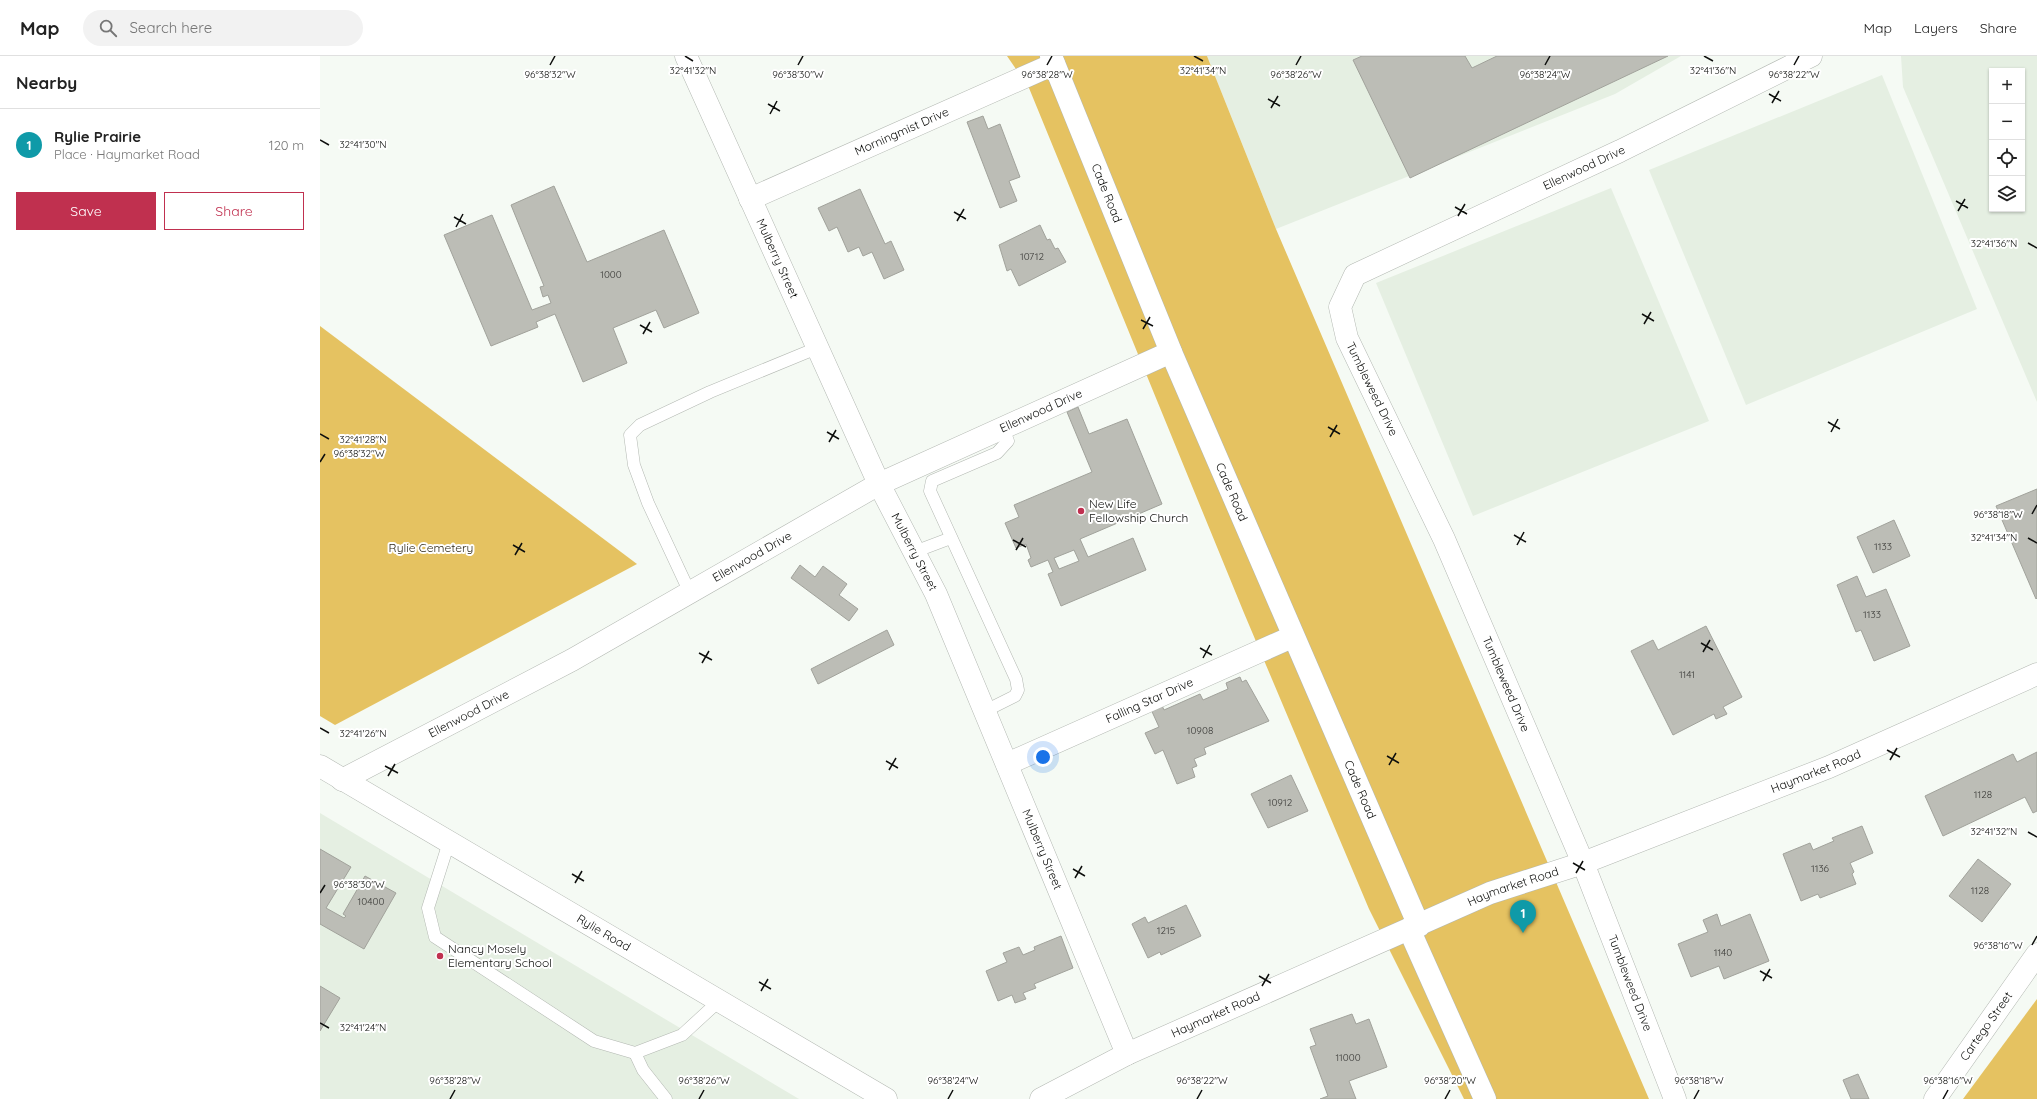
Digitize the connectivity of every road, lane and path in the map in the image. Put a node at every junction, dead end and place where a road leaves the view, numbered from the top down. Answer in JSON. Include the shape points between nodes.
{"nodes":[{"id":1,"x":686,"y":56,"type":"edge"},
{"id":2,"x":1811,"y":56,"type":"edge"},
{"id":3,"x":1052,"y":60,"type":"edge"},
{"id":4,"x":750,"y":199,"type":"junction"},
{"id":5,"x":1355,"y":275,"type":"joint"},
{"id":6,"x":817,"y":348,"type":"junction"},
{"id":7,"x":1171,"y":352,"type":"junction"},
{"id":8,"x":1003,"y":428,"type":"junction"},
{"id":9,"x":879,"y":484,"type":"junction"},
{"id":10,"x":951,"y":538,"type":"junction"},
{"id":11,"x":914,"y":552,"type":"junction"},
{"id":12,"x":690,"y":593,"type":"junction"},
{"id":13,"x":1292,"y":637,"type":"junction"},
{"id":14,"x":2037,"y":674,"type":"edge"},
{"id":15,"x":985,"y":711,"type":"junction"},
{"id":16,"x":1007,"y":764,"type":"junction"},
{"id":17,"x":320,"y":766,"type":"edge"},
{"id":18,"x":342,"y":780,"type":"junction"},
{"id":19,"x":449,"y":842,"type":"junction"},
{"id":20,"x":1583,"y":863,"type":"junction"},
{"id":21,"x":1414,"y":927,"type":"junction"},
{"id":22,"x":2037,"y":954,"type":"edge"},
{"id":23,"x":719,"y":1001,"type":"junction"},
{"id":24,"x":635,"y":1053,"type":"junction"},
{"id":25,"x":1127,"y":1054,"type":"junction"},
{"id":26,"x":667,"y":1099,"type":"edge"},
{"id":27,"x":886,"y":1099,"type":"edge"},
{"id":28,"x":1041,"y":1099,"type":"edge"},
{"id":29,"x":1485,"y":1099,"type":"edge"},
{"id":30,"x":1675,"y":1099,"type":"edge"},
{"id":31,"x":1935,"y":1099,"type":"edge"}],
"edges":[{"from":1,"to":4,"type":"street","name":"Mulberry Street"},
{"from":2,"to":5,"type":"street","name":"Ellenwood Drive","via":[[1620,151]]},
{"from":3,"to":4,"type":"street","name":"Morningmist Drive"},
{"from":3,"to":7,"type":"street","name":"Cade Road"},
{"from":4,"to":6,"type":"street","name":"Mulberry Street"},
{"from":5,"to":20,"type":"street","name":"Tumbleweed Drive","via":[[1340,307],[1347,338],[1444,539]]},
{"from":6,"to":9,"type":"street","name":"Mulberry Street"},
{"from":6,"to":12,"type":"lane","via":[[710,392],[640,425],[630,435],[634,465],[648,503]]},
{"from":7,"to":8,"type":"street","name":"Ellenwood Drive"},
{"from":7,"to":13,"type":"street","name":"Cade Road"},
{"from":8,"to":9,"type":"street","name":"Ellenwood Drive"},
{"from":8,"to":10,"type":"lane","via":[[1008,440],[997,452],[932,481],[930,491]]},
{"from":9,"to":11,"type":"street","name":"Mulberry Street"},
{"from":9,"to":12,"type":"street","name":"Ellenwood Drive"},
{"from":10,"to":11,"type":"lane"},
{"from":10,"to":15,"type":"lane","via":[[1016,679],[1018,690],[1015,696]]},
{"from":11,"to":15,"type":"street","name":"Mulberry Street","via":[[936,594]]},
{"from":12,"to":18,"type":"street","name":"Ellenwood Drive","via":[[572,660]]},
{"from":13,"to":16,"type":"street","name":"Falling Star Drive"},
{"from":13,"to":21,"type":"street","name":"Cade Road"},
{"from":14,"to":20,"type":"street","name":"Haymarket Road","via":[[1829,767]]},
{"from":15,"to":16,"type":"street","name":"Mulberry Street"},
{"from":16,"to":25,"type":"street","name":"Mulberry Street"},
{"from":17,"to":18,"type":"street","name":"Rylie Road"},
{"from":18,"to":19,"type":"street","name":"Rylie Road"},
{"from":19,"to":23,"type":"street","name":"Rylie Road"},
{"from":19,"to":24,"type":"lane","via":[[428,908],[435,936],[594,1041]]},
{"from":20,"to":21,"type":"street","name":"Haymarket Road","via":[[1490,893]]},
{"from":20,"to":30,"type":"street","name":"Tumbleweed Drive"},
{"from":21,"to":25,"type":"street","name":"Haymarket Road"},
{"from":21,"to":29,"type":"street","name":"Cade Road"},
{"from":22,"to":31,"type":"street","name":"Cartego Street"},
{"from":23,"to":24,"type":"lane","via":[[682,1035]]},
{"from":23,"to":27,"type":"street","name":"Rylie Road"},
{"from":24,"to":26,"type":"lane","via":[[643,1070]]},
{"from":25,"to":28,"type":"street","name":"Haymarket Road"}]}
